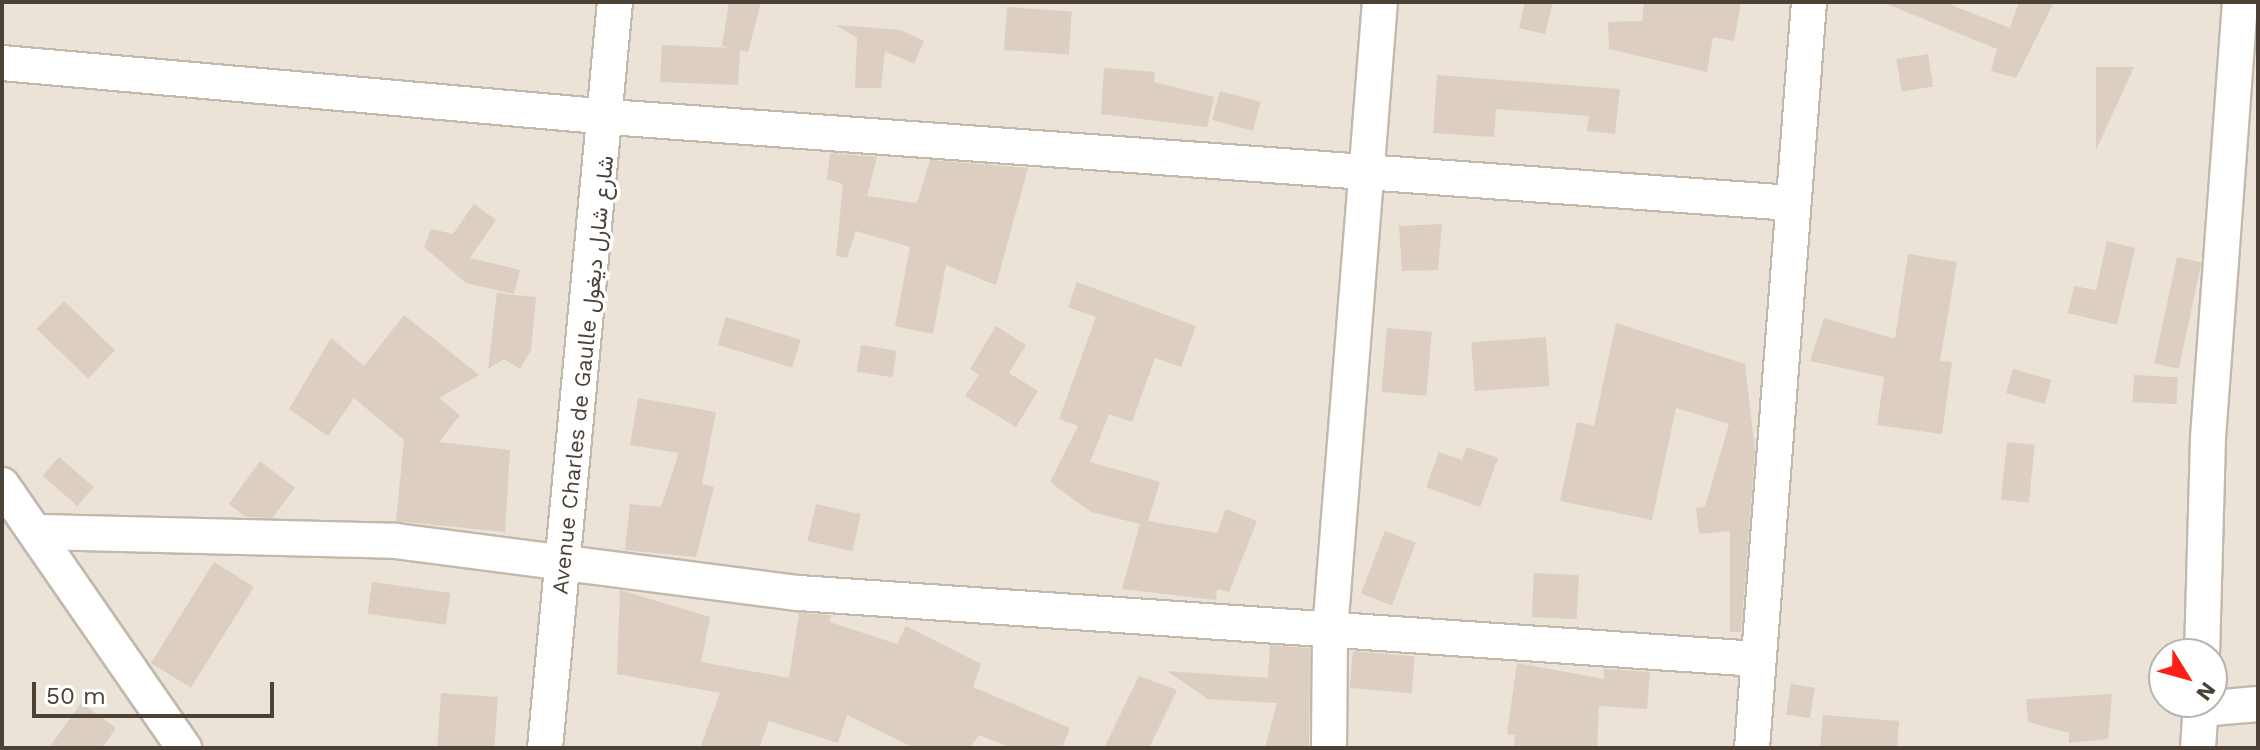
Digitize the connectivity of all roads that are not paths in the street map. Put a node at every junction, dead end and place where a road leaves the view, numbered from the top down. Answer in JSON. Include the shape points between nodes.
{"nodes":[{"id":1,"x":615,"y":2,"type":"edge"},
{"id":2,"x":1380,"y":2,"type":"edge"},
{"id":3,"x":1809,"y":2,"type":"edge"},
{"id":4,"x":2245,"y":19,"type":"edge"},
{"id":5,"x":2,"y":63,"type":"edge"},
{"id":6,"x":609,"y":117,"type":"junction"},
{"id":7,"x":1369,"y":169,"type":"junction"},
{"id":8,"x":1790,"y":203,"type":"junction"},
{"id":9,"x":2,"y":485,"type":"edge"},
{"id":10,"x":38,"y":532,"type":"junction"},
{"id":11,"x":565,"y":566,"type":"junction"},
{"id":12,"x":1330,"y":631,"type":"junction"},
{"id":13,"x":2202,"y":638,"type":"edge"},
{"id":14,"x":1757,"y":659,"type":"junction"},
{"id":15,"x":2258,"y":704,"type":"edge"},
{"id":16,"x":2228,"y":705,"type":"edge"},
{"id":17,"x":2200,"y":718,"type":"edge"},
{"id":18,"x":184,"y":748,"type":"edge"},
{"id":19,"x":545,"y":748,"type":"edge"},
{"id":20,"x":1329,"y":748,"type":"edge"},
{"id":21,"x":1752,"y":748,"type":"edge"},
{"id":22,"x":2198,"y":748,"type":"edge"}],
"edges":[{"from":1,"to":6,"type":"street","name":"Avenue Charles de Gaulle شارع شارل ديغول"},
{"from":2,"to":7,"type":"street"},
{"from":3,"to":8,"type":"street"},
{"from":4,"to":13,"type":"street","via":[[2208,438]]},
{"from":5,"to":6,"type":"street"},
{"from":6,"to":7,"type":"street"},
{"from":6,"to":11,"type":"street","name":"Avenue Charles de Gaulle شارع شارل ديغول"},
{"from":7,"to":8,"type":"street"},
{"from":7,"to":12,"type":"street"},
{"from":8,"to":14,"type":"street"},
{"from":9,"to":10,"type":"street"},
{"from":10,"to":11,"type":"street","via":[[396,541]]},
{"from":10,"to":18,"type":"street"},
{"from":11,"to":12,"type":"street","via":[[799,593]]},
{"from":11,"to":19,"type":"street","name":"Avenue Charles de Gaulle شارع شارل ديغول"},
{"from":12,"to":14,"type":"street"},
{"from":12,"to":20,"type":"street"},
{"from":14,"to":21,"type":"street"},
{"from":15,"to":16,"type":"street"},
{"from":17,"to":22,"type":"street"}]}
